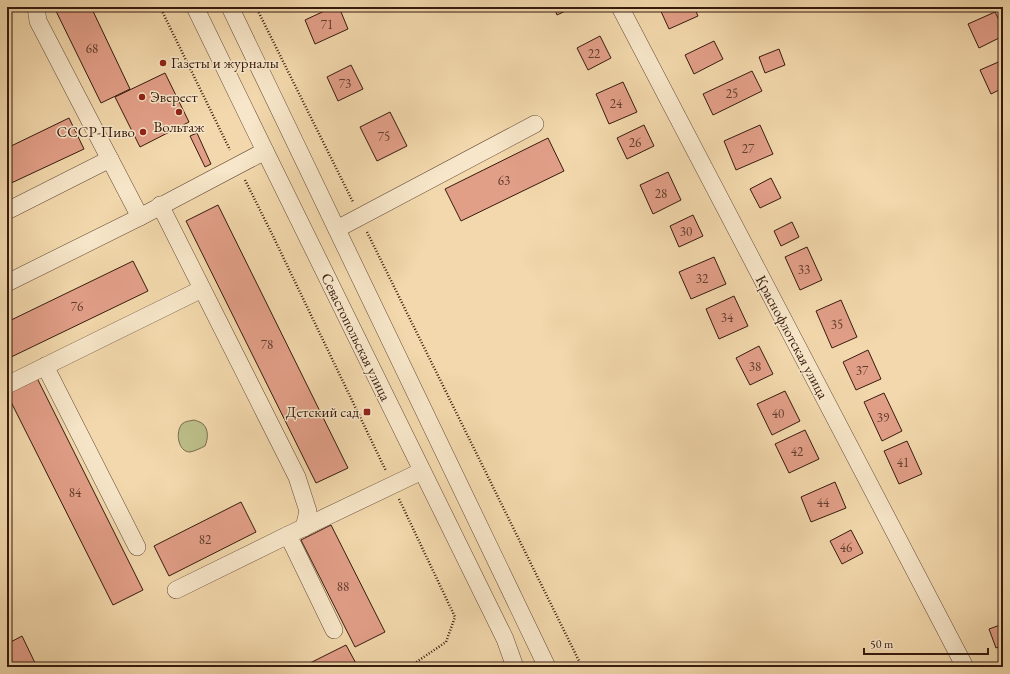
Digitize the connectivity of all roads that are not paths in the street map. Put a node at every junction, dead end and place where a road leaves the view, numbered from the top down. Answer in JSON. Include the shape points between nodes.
{"nodes":[{"id":1,"x":36,"y":7,"type":"edge"},
{"id":2,"x":195,"y":7,"type":"edge"},
{"id":3,"x":230,"y":7,"type":"edge"},
{"id":4,"x":620,"y":7,"type":"edge"},
{"id":5,"x":535,"y":124,"type":"dead end"},
{"id":6,"x":265,"y":151,"type":"junction"},
{"id":7,"x":110,"y":159,"type":"junction"},
{"id":8,"x":160,"y":205,"type":"junction"},
{"id":9,"x":7,"y":211,"type":"edge"},
{"id":10,"x":140,"y":217,"type":"junction"},
{"id":11,"x":337,"y":229,"type":"junction"},
{"id":12,"x":7,"y":283,"type":"edge"},
{"id":13,"x":202,"y":288,"type":"junction"},
{"id":14,"x":45,"y":366,"type":"junction"},
{"id":15,"x":7,"y":385,"type":"edge"},
{"id":16,"x":422,"y":471,"type":"junction"},
{"id":17,"x":304,"y":528,"type":"junction"},
{"id":18,"x":288,"y":535,"type":"junction"},
{"id":19,"x":137,"y":547,"type":"dead end"},
{"id":20,"x":176,"y":590,"type":"dead end"},
{"id":21,"x":334,"y":630,"type":"dead end"},
{"id":22,"x":515,"y":667,"type":"edge"},
{"id":23,"x":547,"y":667,"type":"edge"},
{"id":24,"x":965,"y":667,"type":"edge"}],
"edges":[{"from":1,"to":7,"type":"street","via":[[38,21]]},
{"from":2,"to":6,"type":"street","name":"Севастопольская улица"},
{"from":3,"to":11,"type":"street","name":"Севастопольская улица"},
{"from":4,"to":24,"type":"street","name":"Краснофлотская улица"},
{"from":5,"to":11,"type":"street"},
{"from":6,"to":8,"type":"street"},
{"from":6,"to":16,"type":"street","name":"Севастопольская улица"},
{"from":7,"to":9,"type":"street"},
{"from":7,"to":10,"type":"street"},
{"from":8,"to":10,"type":"street"},
{"from":8,"to":13,"type":"street"},
{"from":10,"to":12,"type":"street"},
{"from":11,"to":23,"type":"street","name":"Севастопольская улица"},
{"from":13,"to":14,"type":"street"},
{"from":13,"to":17,"type":"street","via":[[297,477],[308,512]]},
{"from":14,"to":15,"type":"street"},
{"from":14,"to":19,"type":"street"},
{"from":16,"to":17,"type":"street"},
{"from":16,"to":22,"type":"street","name":"Севастопольская улица","via":[[505,639]]},
{"from":17,"to":18,"type":"street"},
{"from":18,"to":20,"type":"street"},
{"from":18,"to":21,"type":"street"}]}
